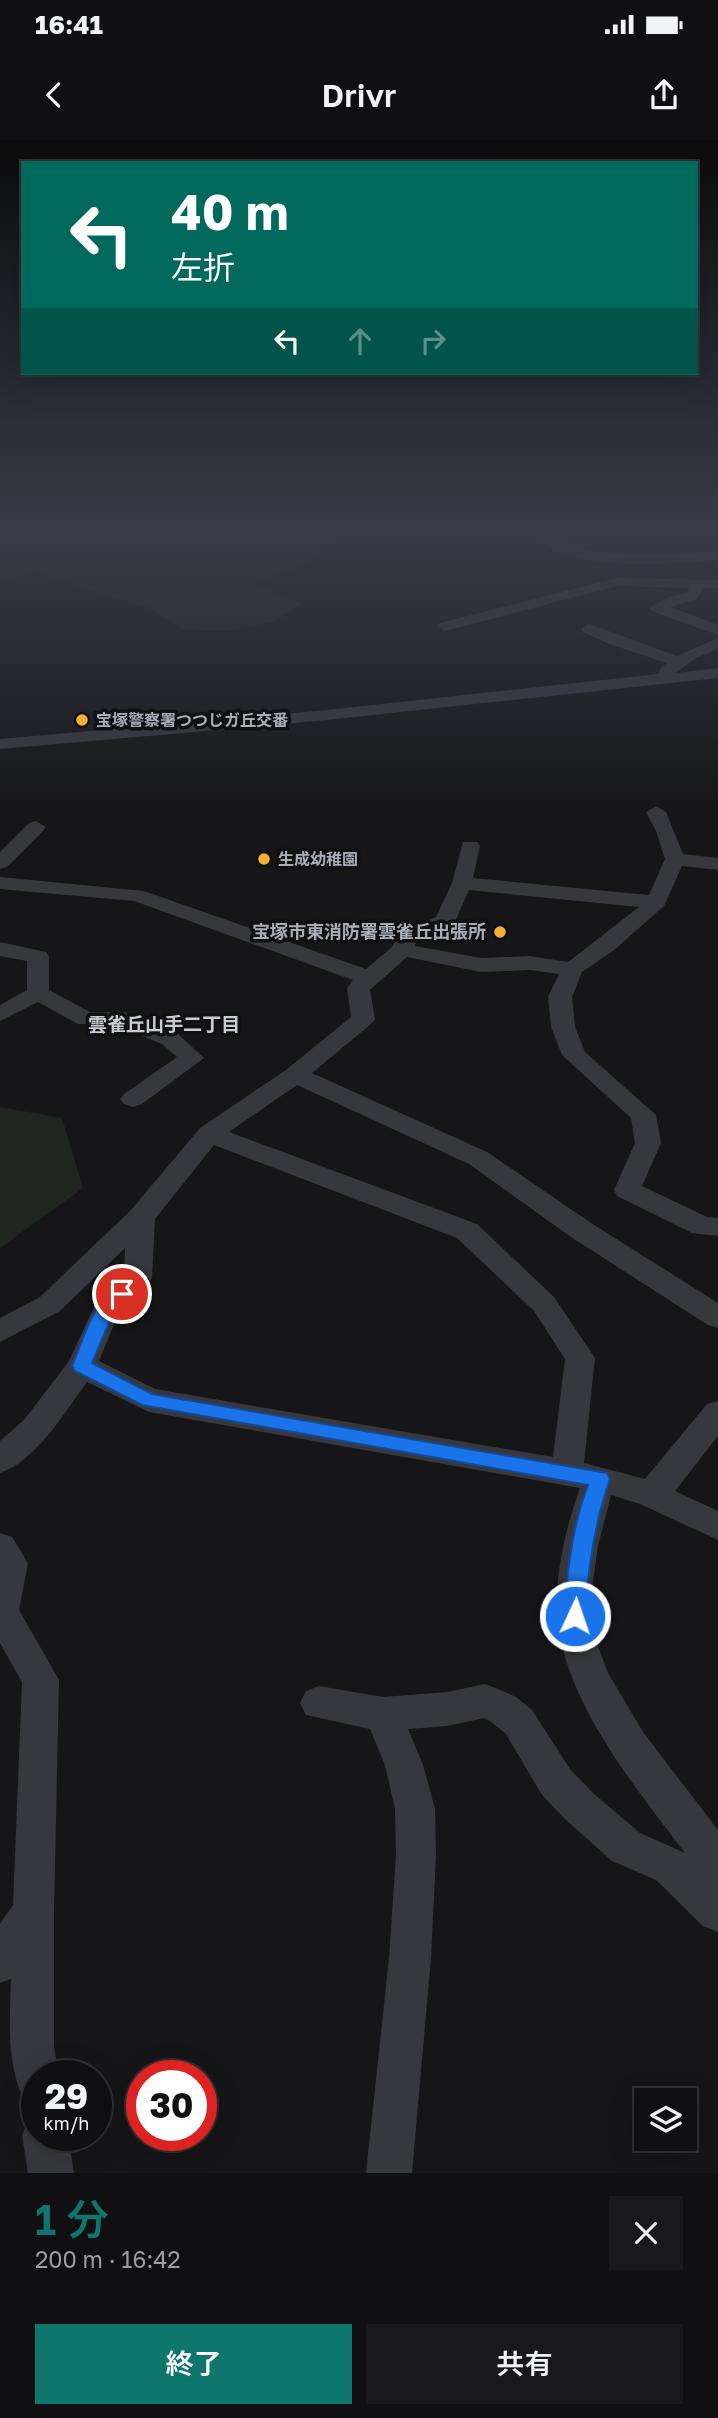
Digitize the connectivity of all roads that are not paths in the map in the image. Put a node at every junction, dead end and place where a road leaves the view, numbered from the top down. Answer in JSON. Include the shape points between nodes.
{"nodes":[{"id":1,"x":457,"y":623,"type":"edge"},
{"id":2,"x":698,"y":623,"type":"edge"},
{"id":3,"x":445,"y":626,"type":"dead end"},
{"id":4,"x":589,"y":629,"type":"dead end"},
{"id":5,"x":718,"y":630,"type":"edge"},
{"id":6,"x":718,"y":643,"type":"edge"},
{"id":7,"x":679,"y":662,"type":"junction"},
{"id":8,"x":718,"y":673,"type":"edge"},
{"id":9,"x":664,"y":676,"type":"junction"},
{"id":10,"x":0,"y":744,"type":"edge"},
{"id":11,"x":656,"y":812,"type":"dead end"},
{"id":12,"x":36,"y":827,"type":"dead end"},
{"id":13,"x":470,"y":846,"type":"dead end"},
{"id":14,"x":675,"y":859,"type":"junction"},
{"id":15,"x":0,"y":863,"type":"edge"},
{"id":16,"x":718,"y":864,"type":"edge"},
{"id":17,"x":0,"y":883,"type":"edge"},
{"id":18,"x":462,"y":883,"type":"junction"},
{"id":19,"x":657,"y":902,"type":"junction"},
{"id":20,"x":0,"y":949,"type":"edge"},
{"id":21,"x":401,"y":950,"type":"junction"},
{"id":22,"x":572,"y":969,"type":"junction"},
{"id":23,"x":369,"y":978,"type":"junction"},
{"id":24,"x":38,"y":993,"type":"junction"},
{"id":25,"x":0,"y":1014,"type":"edge"},
{"id":26,"x":295,"y":1075,"type":"junction"},
{"id":27,"x":133,"y":1099,"type":"dead end"},
{"id":28,"x":209,"y":1135,"type":"junction"},
{"id":29,"x":141,"y":1217,"type":"junction"},
{"id":30,"x":718,"y":1227,"type":"edge"},
{"id":31,"x":718,"y":1317,"type":"edge"},
{"id":32,"x":0,"y":1331,"type":"edge"},
{"id":33,"x":82,"y":1366,"type":"junction"},
{"id":34,"x":718,"y":1413,"type":"edge"},
{"id":35,"x":0,"y":1460,"type":"edge"},
{"id":36,"x":582,"y":1475,"type":"junction"},
{"id":37,"x":650,"y":1494,"type":"junction"},
{"id":38,"x":718,"y":1526,"type":"edge"},
{"id":39,"x":0,"y":1547,"type":"edge"},
{"id":40,"x":1,"y":1611,"type":"edge"},
{"id":41,"x":319,"y":1703,"type":"dead end"},
{"id":42,"x":383,"y":1714,"type":"junction"},
{"id":43,"x":718,"y":1863,"type":"edge"},
{"id":44,"x":33,"y":1911,"type":"junction"},
{"id":45,"x":718,"y":1912,"type":"edge"},
{"id":46,"x":0,"y":1962,"type":"edge"},
{"id":47,"x":34,"y":2060,"type":"edge"},
{"id":48,"x":48,"y":2151,"type":"edge"},
{"id":49,"x":51,"y":2173,"type":"edge"},
{"id":50,"x":389,"y":2173,"type":"edge"}],
"edges":[{"from":1,"to":3,"type":"street"},
{"from":2,"to":5,"type":"street"},
{"from":4,"to":7,"type":"street"},
{"from":6,"to":7,"type":"street"},
{"from":7,"to":9,"type":"street"},
{"from":8,"to":9,"type":"street"},
{"from":9,"to":10,"type":"street","via":[[289,719]]},
{"from":11,"to":14,"type":"street"},
{"from":12,"to":15,"type":"street"},
{"from":13,"to":18,"type":"street"},
{"from":14,"to":16,"type":"street"},
{"from":14,"to":19,"type":"street"},
{"from":17,"to":23,"type":"street","via":[[137,895]]},
{"from":18,"to":19,"type":"street"},
{"from":18,"to":21,"type":"street","via":[[445,921],[407,938]]},
{"from":19,"to":22,"type":"street"},
{"from":20,"to":24,"type":"street","via":[[38,957]]},
{"from":21,"to":22,"type":"street","via":[[481,965],[530,963]]},
{"from":21,"to":23,"type":"street"},
{"from":22,"to":30,"type":"street","via":[[560,997],[563,1027],[574,1055],[643,1115],[648,1143],[627,1190],[702,1226]]},
{"from":23,"to":26,"type":"street","via":[[358,988],[363,1019]]},
{"from":24,"to":25,"type":"street"},
{"from":24,"to":27,"type":"street","via":[[86,1019],[116,1017],[170,1040],[192,1058]]},
{"from":26,"to":28,"type":"street"},
{"from":26,"to":31,"type":"street","via":[[478,1157],[581,1230]]},
{"from":28,"to":29,"type":"street"},
{"from":28,"to":36,"type":"street","via":[[467,1231],[544,1304],[580,1359]]},
{"from":29,"to":32,"type":"street","via":[[50,1304]]},
{"from":29,"to":33,"type":"street","via":[[138,1278],[106,1310]]},
{"from":33,"to":35,"type":"street","via":[[35,1429]]},
{"from":33,"to":36,"type":"street","via":[[149,1400]]},
{"from":34,"to":37,"type":"street"},
{"from":36,"to":37,"type":"street"},
{"from":36,"to":43,"type":"street","via":[[600,1479],[578,1563],[575,1616],[583,1656],[603,1701]]},
{"from":37,"to":38,"type":"street"},
{"from":39,"to":40,"type":"street","via":[[11,1563]]},
{"from":40,"to":44,"type":"street","via":[[41,1680]]},
{"from":41,"to":42,"type":"street"},
{"from":42,"to":45,"type":"street","via":[[485,1701],[503,1709],[519,1722],[556,1782],[579,1806],[626,1847],[670,1866]]},
{"from":42,"to":50,"type":"street","via":[[410,1787],[416,1855],[411,1958]]},
{"from":44,"to":46,"type":"street"},
{"from":44,"to":47,"type":"street"},
{"from":48,"to":49,"type":"street"}]}
